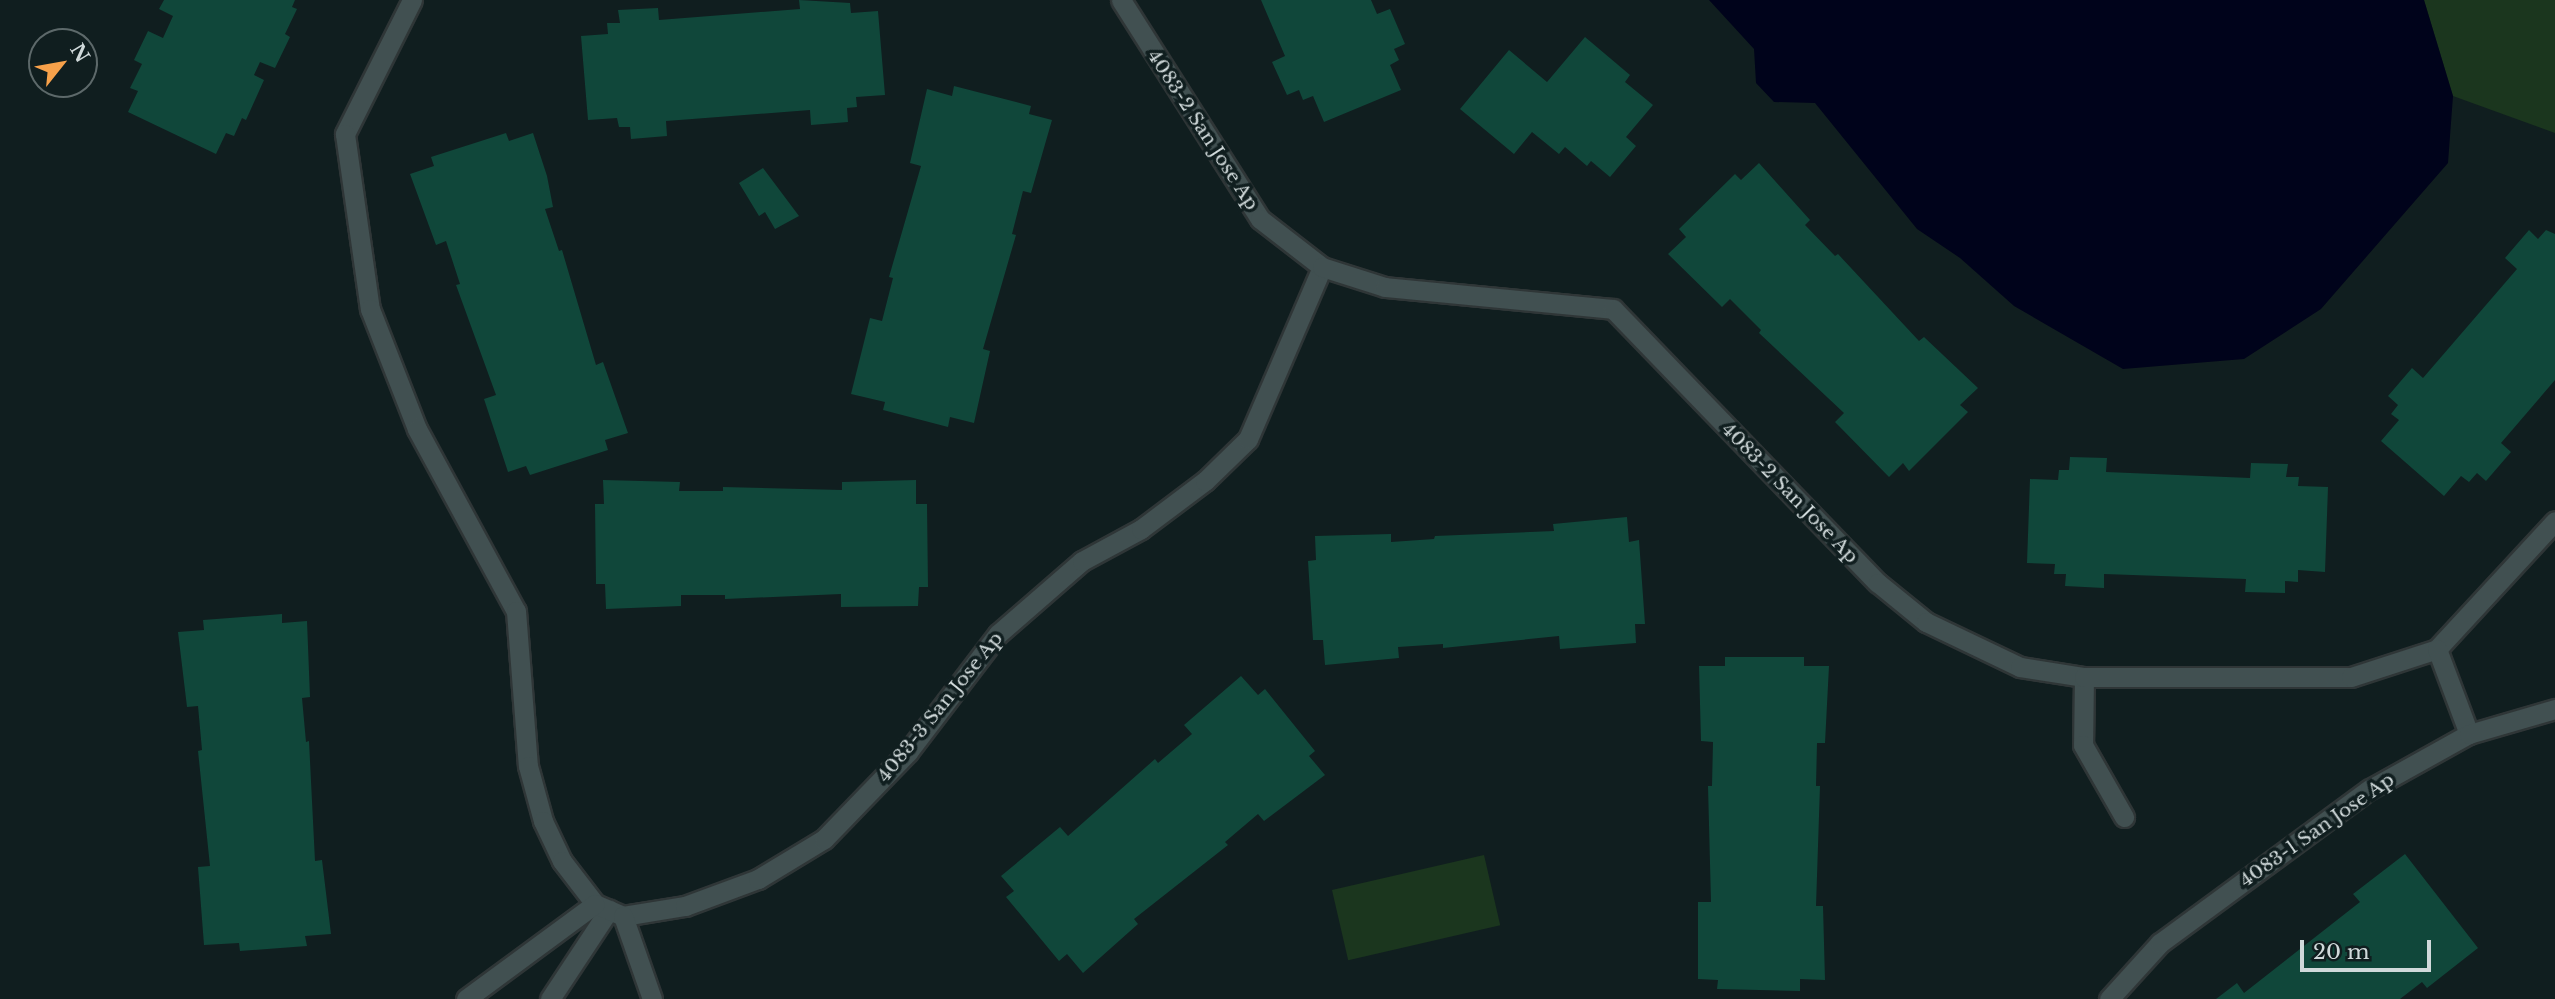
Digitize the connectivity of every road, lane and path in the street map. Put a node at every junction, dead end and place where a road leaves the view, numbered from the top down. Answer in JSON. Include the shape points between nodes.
{"nodes":[{"id":1,"x":412,"y":0,"type":"edge"},
{"id":2,"x":1121,"y":0,"type":"edge"},
{"id":3,"x":1322,"y":267,"type":"junction"},
{"id":4,"x":2555,"y":521,"type":"edge"},
{"id":5,"x":2437,"y":649,"type":"junction"},
{"id":6,"x":2084,"y":677,"type":"junction"},
{"id":7,"x":2555,"y":709,"type":"edge"},
{"id":8,"x":2469,"y":734,"type":"junction"},
{"id":9,"x":2124,"y":817,"type":"dead end"},
{"id":10,"x":609,"y":910,"type":"junction"},
{"id":11,"x":466,"y":999,"type":"edge"},
{"id":12,"x":550,"y":999,"type":"edge"},
{"id":13,"x":652,"y":999,"type":"edge"},
{"id":14,"x":2109,"y":999,"type":"edge"}],
"edges":[{"from":1,"to":10,"type":"street","via":[[345,134],[370,309],[417,429],[516,611],[528,766],[543,821],[562,861]]},
{"from":2,"to":3,"type":"street","name":"4083-2 San Jose Ap","via":[[1260,219]]},
{"from":3,"to":6,"type":"street","name":"4083-2 San Jose Ap","via":[[1385,287],[1613,309],[1878,583],[1926,622],[2021,667]]},
{"from":3,"to":10,"type":"street","name":"4083-3 San Jose Ap","via":[[1248,439],[1205,481],[1141,529],[1082,561],[998,634],[908,752],[824,839],[758,879],[685,906]]},
{"from":4,"to":5,"type":"street","name":"4083-2 San Jose Ap"},
{"from":5,"to":6,"type":"street","name":"4083-2 San Jose Ap","via":[[2351,677]]},
{"from":5,"to":8,"type":"street"},
{"from":6,"to":9,"type":"street","via":[[2083,745]]},
{"from":7,"to":8,"type":"street","name":"4083-1 San Jose Ap"},
{"from":8,"to":14,"type":"street","name":"4083-1 San Jose Ap","via":[[2370,789],[2160,943]]},
{"from":10,"to":11,"type":"street"},
{"from":10,"to":12,"type":"street"},
{"from":10,"to":13,"type":"street"}]}
